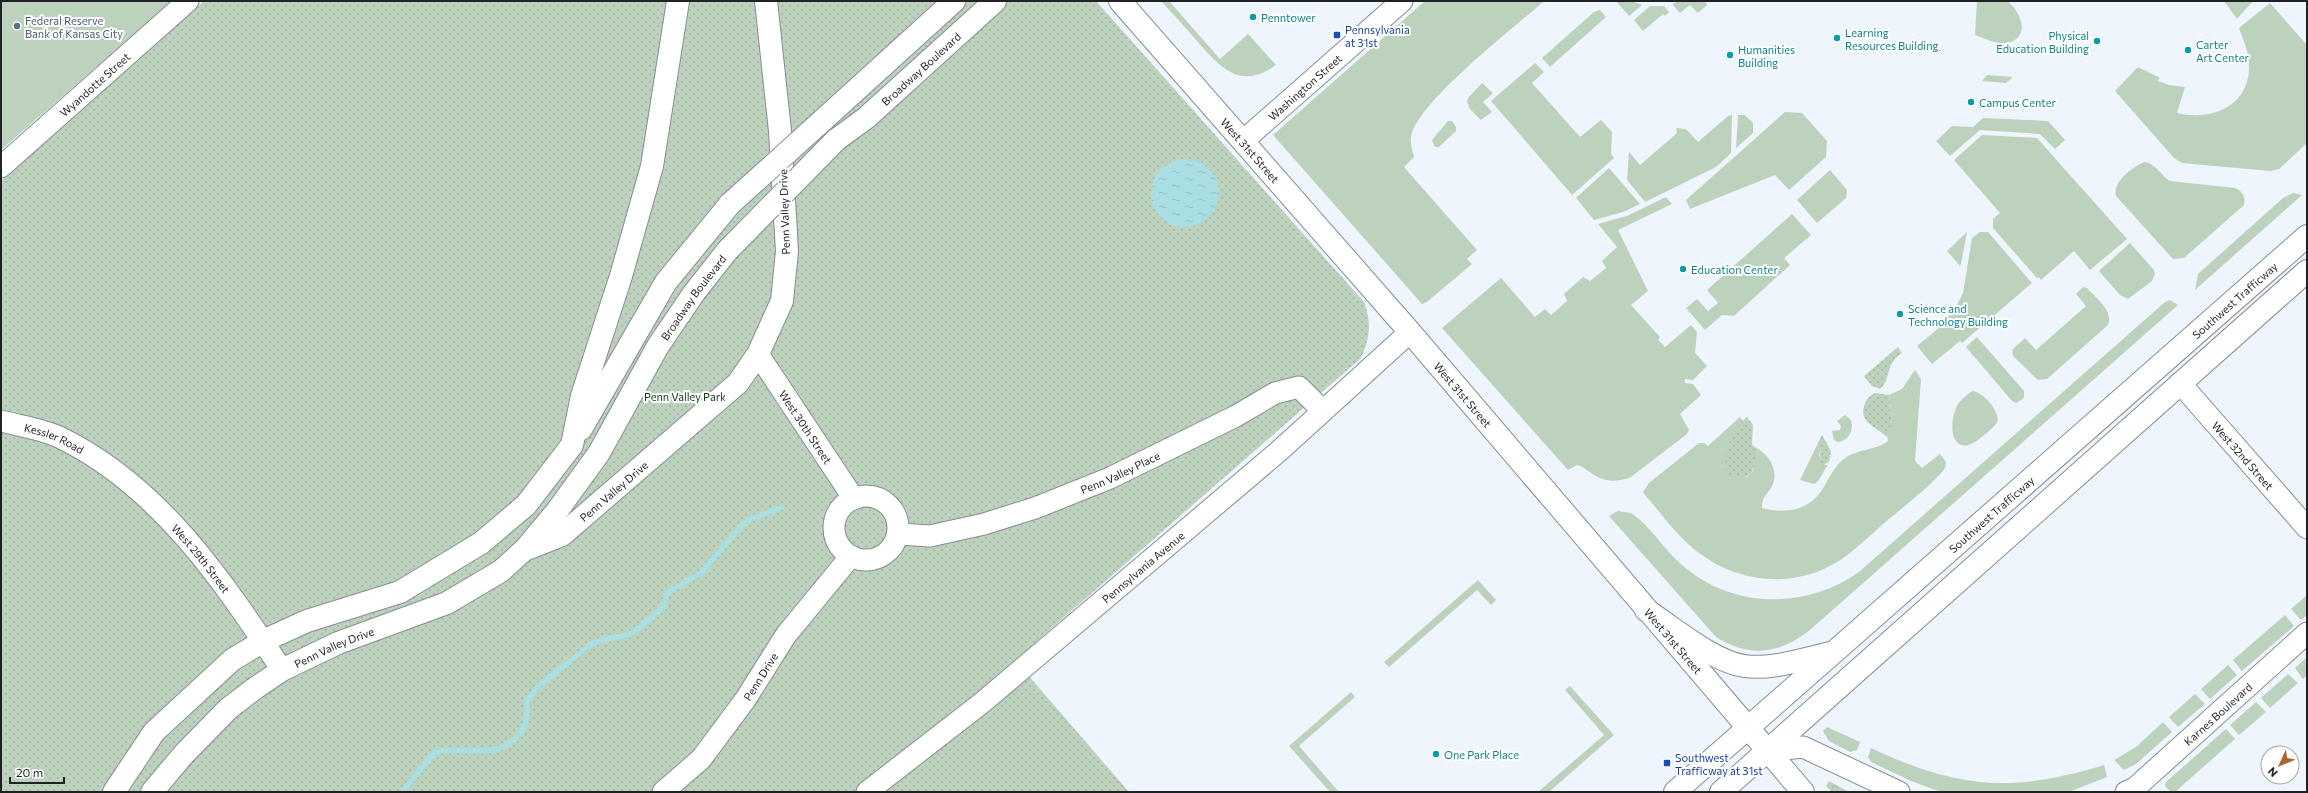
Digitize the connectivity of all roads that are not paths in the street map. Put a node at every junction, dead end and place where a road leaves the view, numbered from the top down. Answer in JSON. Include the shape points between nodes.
{"nodes":[{"id":1,"x":188,"y":1,"type":"edge"},
{"id":2,"x":678,"y":1,"type":"edge"},
{"id":3,"x":766,"y":1,"type":"edge"},
{"id":4,"x":954,"y":1,"type":"edge"},
{"id":5,"x":995,"y":1,"type":"edge"},
{"id":6,"x":1120,"y":1,"type":"edge"},
{"id":7,"x":1402,"y":1,"type":"edge"},
{"id":8,"x":1243,"y":141,"type":"junction"},
{"id":9,"x":1,"y":167,"type":"edge"},
{"id":10,"x":2307,"y":236,"type":"edge"},
{"id":11,"x":2307,"y":271,"type":"edge"},
{"id":12,"x":1410,"y":332,"type":"junction"},
{"id":13,"x":758,"y":354,"type":"junction"},
{"id":14,"x":2180,"y":383,"type":"junction"},
{"id":15,"x":1323,"y":411,"type":"junction"},
{"id":16,"x":1,"y":421,"type":"edge"},
{"id":17,"x":572,"y":445,"type":"junction"},
{"id":18,"x":104,"y":462,"type":"joint"},
{"id":19,"x":854,"y":499,"type":"junction"},
{"id":20,"x":2307,"y":528,"type":"edge"},
{"id":21,"x":899,"y":534,"type":"junction"},
{"id":22,"x":524,"y":550,"type":"junction"},
{"id":23,"x":851,"y":556,"type":"junction"},
{"id":24,"x":1646,"y":610,"type":"junction"},
{"id":25,"x":2307,"y":634,"type":"edge"},
{"id":26,"x":263,"y":641,"type":"junction"},
{"id":27,"x":1834,"y":652,"type":"junction"},
{"id":28,"x":282,"y":670,"type":"junction"},
{"id":29,"x":1748,"y":729,"type":"junction"},
{"id":30,"x":1728,"y":746,"type":"junction"},
{"id":31,"x":1767,"y":751,"type":"junction"},
{"id":32,"x":2134,"y":791,"type":"edge"},
{"id":33,"x":114,"y":792,"type":"edge"},
{"id":34,"x":152,"y":792,"type":"edge"},
{"id":35,"x":663,"y":792,"type":"edge"},
{"id":36,"x":867,"y":792,"type":"edge"},
{"id":37,"x":1675,"y":792,"type":"edge"},
{"id":38,"x":1721,"y":792,"type":"edge"},
{"id":39,"x":1803,"y":792,"type":"edge"},
{"id":40,"x":1899,"y":792,"type":"edge"}],
"edges":[{"from":1,"to":9,"type":"street","name":"Wyandotte Street"},
{"from":2,"to":17,"type":"main road","via":[[652,166],[582,396]]},
{"from":3,"to":13,"type":"main road","name":"Penn Valley Drive","via":[[780,131],[787,251],[782,300]]},
{"from":4,"to":17,"type":"main road","bridge":true,"via":[[730,204],[666,282]]},
{"from":5,"to":22,"type":"main road","name":"Broadway Boulevard","bridge":true,"via":[[866,118],[836,140],[726,251],[658,346],[599,453],[557,511]]},
{"from":6,"to":8,"type":"main road","name":"West 31st Street"},
{"from":7,"to":8,"type":"street","name":"Washington Street"},
{"from":8,"to":12,"type":"main road","name":"West 31st Street"},
{"from":10,"to":27,"type":"main road","name":"Southwest Trafficway"},
{"from":11,"to":14,"type":"main road"},
{"from":12,"to":15,"type":"street","name":"Pennsylvania Avenue"},
{"from":12,"to":24,"type":"main road","name":"West 31st Street"},
{"from":13,"to":19,"type":"street","name":"West 30th Street"},
{"from":13,"to":22,"type":"main road","name":"Penn Valley Drive","via":[[738,383],[568,530],[562,535]]},
{"from":14,"to":20,"type":"street","name":"West 32nd Street"},
{"from":14,"to":31,"type":"main road"},
{"from":15,"to":21,"type":"street","name":"Penn Valley Place","via":[[1299,387],[1275,393],[1236,416],[1110,478],[1035,508],[984,524],[930,536]]},
{"from":15,"to":36,"type":"street","name":"Pennsylvania Avenue","via":[[983,702]]},
{"from":16,"to":18,"type":"street","name":"Kessler Road","via":[[58,437]]},
{"from":17,"to":26,"type":"main road","via":[[526,505],[481,543],[400,592],[307,621]]},
{"from":18,"to":26,"type":"street","name":"West 29th Street","via":[[158,507],[228,589]]},
{"from":19,"to":21,"type":"street","via":[[874,496],[886,502],[894,511],[899,523]]},
{"from":19,"to":23,"type":"street","via":[[845,503],[834,523],[834,534],[840,547]]},
{"from":21,"to":23,"type":"street","via":[[892,548],[875,560],[862,561]]},
{"from":22,"to":28,"type":"main road","name":"Penn Valley Drive","via":[[501,571],[447,603],[338,643]]},
{"from":23,"to":35,"type":"street","name":"Penn Drive","via":[[786,635],[745,700],[701,759]]},
{"from":24,"to":27,"type":"main road","via":[[1723,660],[1743,666],[1783,664]]},
{"from":24,"to":29,"type":"main road","name":"West 31st Street"},
{"from":25,"to":32,"type":"street","name":"Karnes Boulevard"},
{"from":26,"to":28,"type":"street","name":"West 29th Street"},
{"from":26,"to":33,"type":"main road","via":[[232,660],[154,732]]},
{"from":27,"to":29,"type":"main road","name":"Southwest Trafficway"},
{"from":28,"to":34,"type":"main road","name":"Penn Valley Drive","via":[[228,709],[183,755]]},
{"from":29,"to":30,"type":"main road","name":"Southwest Trafficway"},
{"from":29,"to":31,"type":"main road","name":"West 31st Street"},
{"from":30,"to":31,"type":"main road"},
{"from":30,"to":37,"type":"main road","name":"Southwest Trafficway"},
{"from":31,"to":38,"type":"main road"},
{"from":31,"to":39,"type":"main road","name":"West 31st Street"},
{"from":31,"to":40,"type":"street","via":[[1803,747]]}]}
